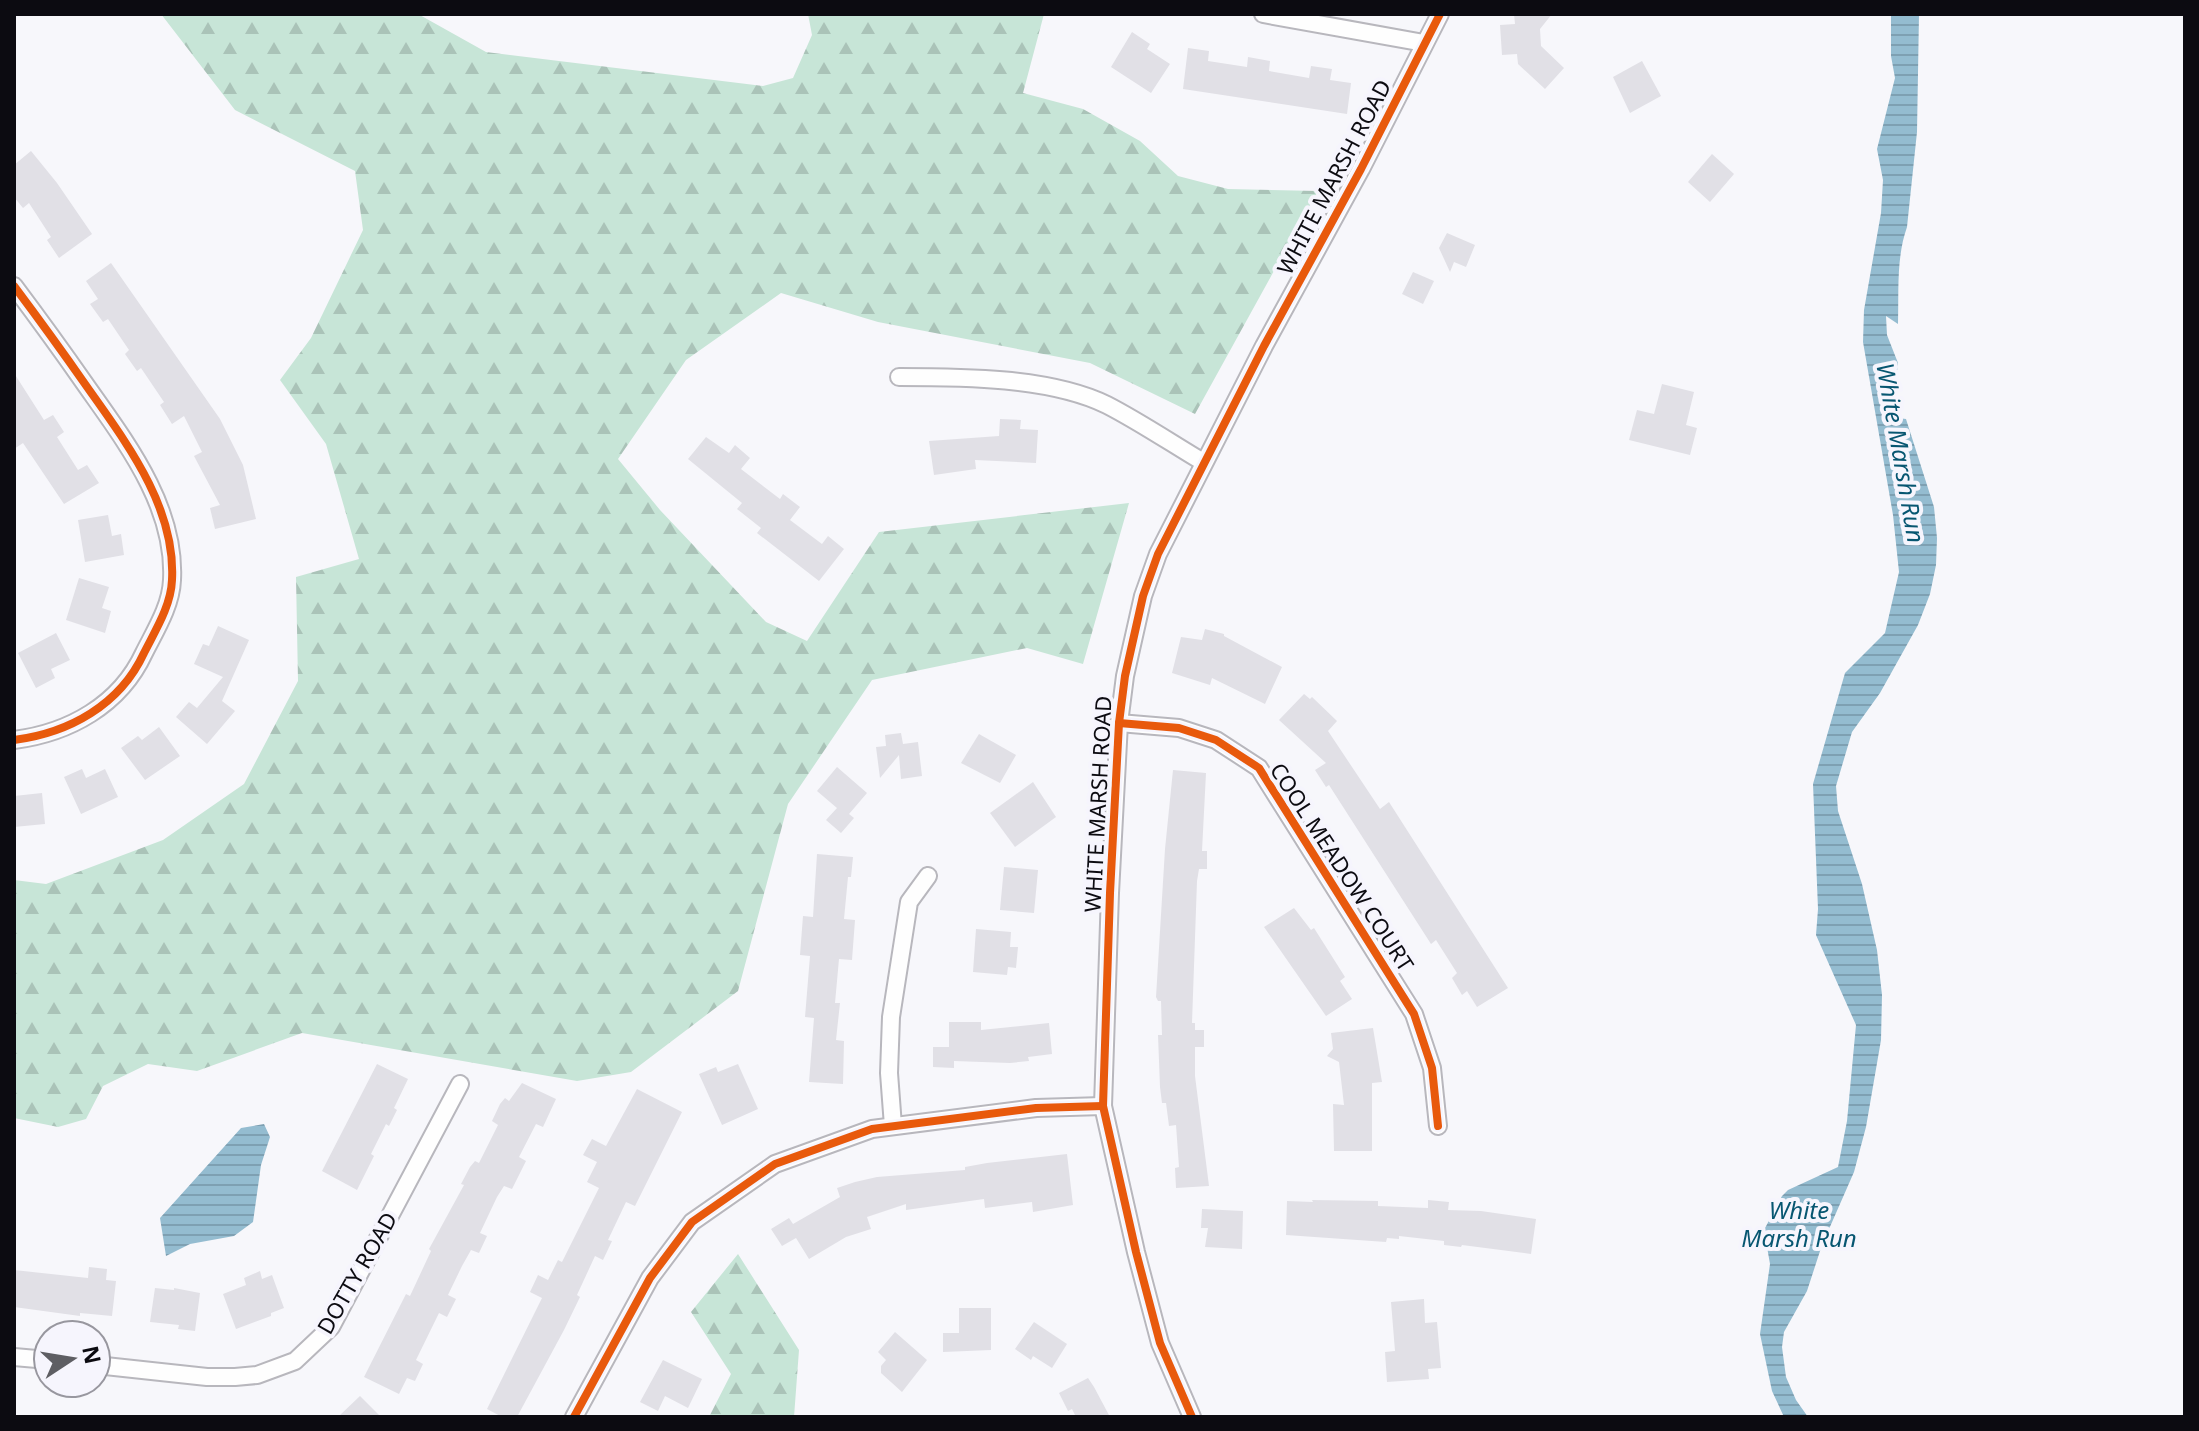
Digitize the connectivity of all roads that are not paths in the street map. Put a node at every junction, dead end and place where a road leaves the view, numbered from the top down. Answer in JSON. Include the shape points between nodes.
{"nodes":[{"id":1,"x":1263,"y":14,"type":"edge"},
{"id":2,"x":1440,"y":14,"type":"edge"},
{"id":3,"x":1424,"y":43,"type":"junction"},
{"id":4,"x":14,"y":286,"type":"edge"},
{"id":5,"x":899,"y":377,"type":"dead end"},
{"id":6,"x":1203,"y":462,"type":"junction"},
{"id":7,"x":1119,"y":723,"type":"junction"},
{"id":8,"x":14,"y":740,"type":"edge"},
{"id":9,"x":928,"y":876,"type":"dead end"},
{"id":10,"x":460,"y":1084,"type":"dead end"},
{"id":11,"x":1103,"y":1106,"type":"junction"},
{"id":12,"x":893,"y":1126,"type":"junction"},
{"id":13,"x":1438,"y":1126,"type":"dead end"},
{"id":14,"x":112,"y":1366,"type":"edge"},
{"id":15,"x":574,"y":1417,"type":"edge"},
{"id":16,"x":1192,"y":1417,"type":"edge"}],
"edges":[{"from":1,"to":3,"type":"street"},
{"from":2,"to":3,"type":"street","name":"WHITE MARSH ROAD"},
{"from":3,"to":6,"type":"street","name":"WHITE MARSH ROAD"},
{"from":4,"to":8,"type":"street","via":[[128,445],[149,484],[171,549],[172,583],[165,611],[124,687],[69,726]]},
{"from":5,"to":6,"type":"street","via":[[970,377],[1046,386],[1105,404]]},
{"from":6,"to":7,"type":"street","name":"WHITE MARSH ROAD","via":[[1143,596]]},
{"from":7,"to":11,"type":"street","name":"WHITE MARSH ROAD"},
{"from":7,"to":13,"type":"street","name":"COOL MEADOW COURT","via":[[1179,728],[1216,740],[1259,768],[1414,1014],[1432,1068]]},
{"from":9,"to":12,"type":"street","via":[[909,902],[891,1017]]},
{"from":10,"to":14,"type":"street","name":"DOTTY ROAD","via":[[338,1315],[295,1361],[235,1377]]},
{"from":11,"to":12,"type":"street","via":[[1036,1108]]},
{"from":11,"to":16,"type":"street","name":"WHITE MARSH ROAD","via":[[1160,1343]]},
{"from":12,"to":15,"type":"street","via":[[775,1164],[692,1222],[650,1278]]}]}
